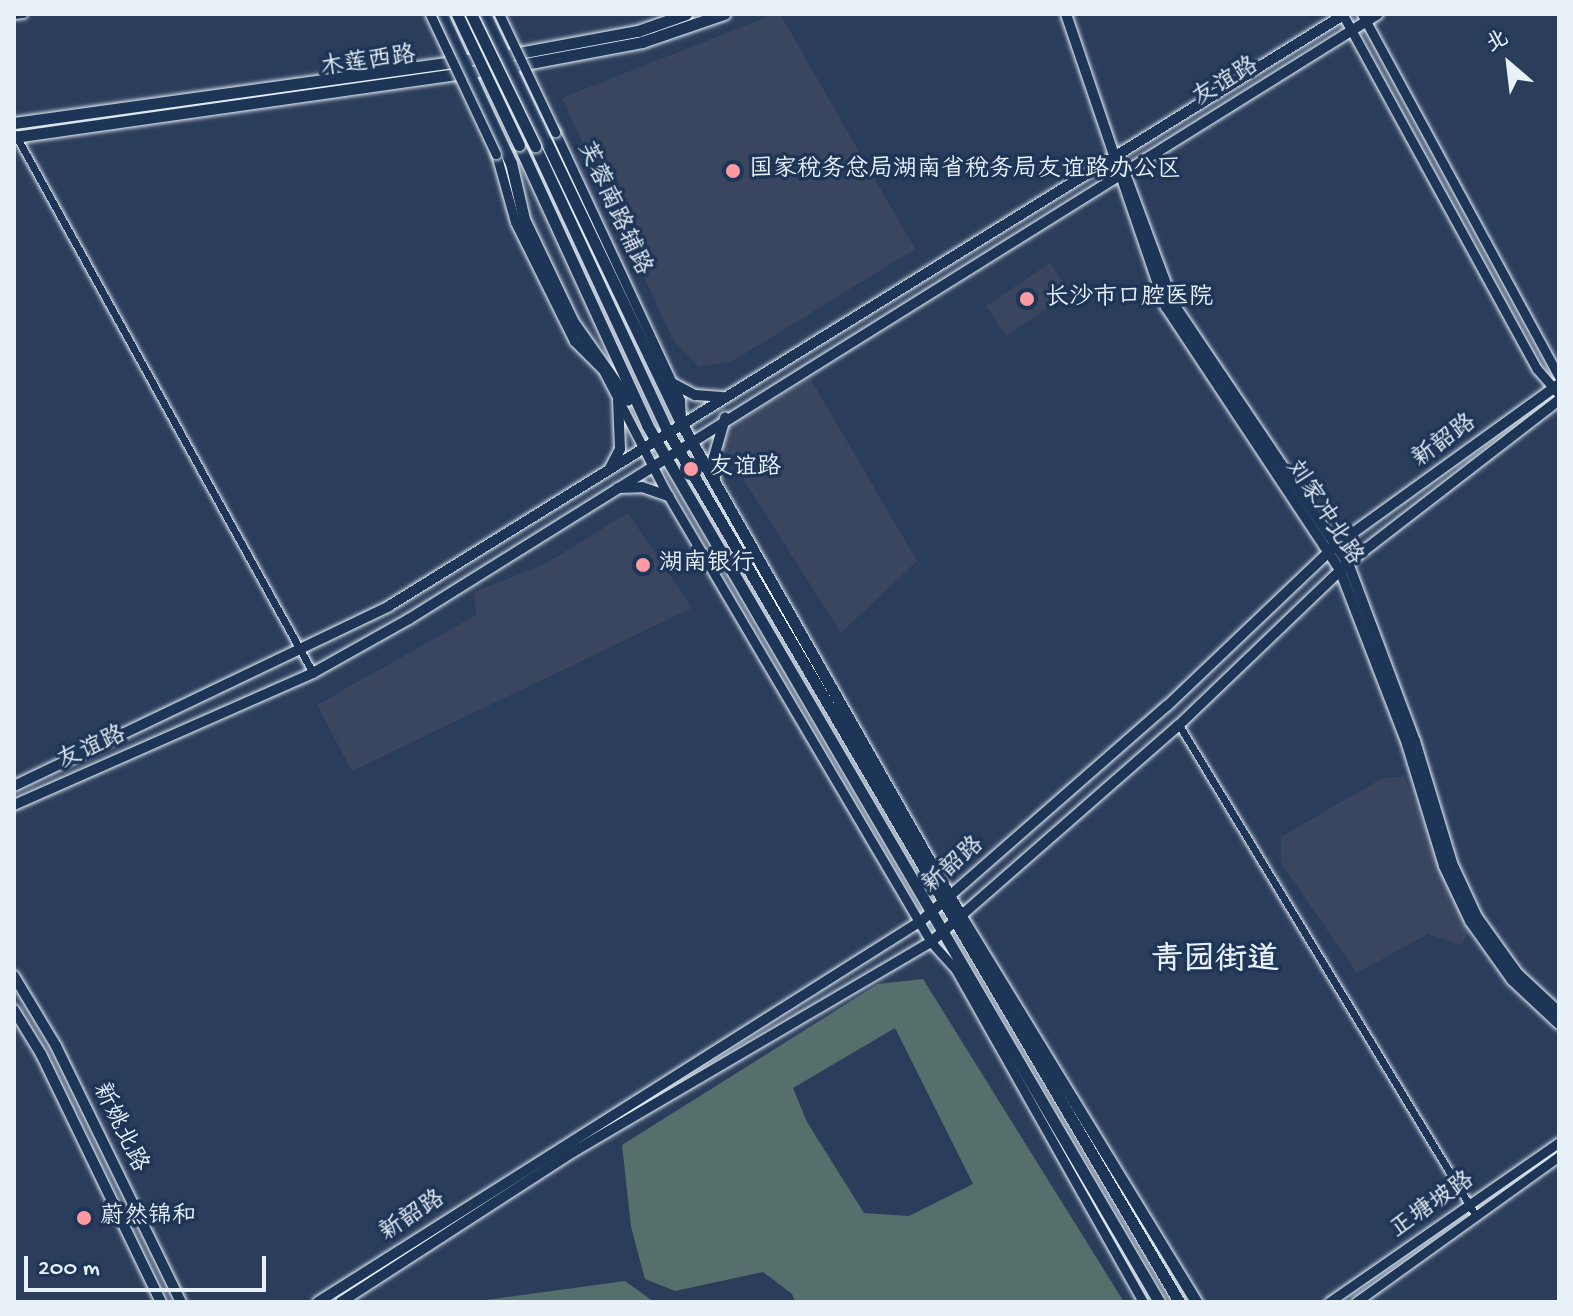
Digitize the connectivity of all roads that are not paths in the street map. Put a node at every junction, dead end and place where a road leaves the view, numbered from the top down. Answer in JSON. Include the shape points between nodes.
{"nodes":[{"id":1,"x":23,"y":14,"type":"edge"},
{"id":2,"x":430,"y":14,"type":"edge"},
{"id":3,"x":442,"y":14,"type":"edge"},
{"id":4,"x":457,"y":14,"type":"edge"},
{"id":5,"x":471,"y":14,"type":"edge"},
{"id":6,"x":485,"y":14,"type":"edge"},
{"id":7,"x":499,"y":14,"type":"edge"},
{"id":8,"x":686,"y":14,"type":"edge"},
{"id":9,"x":724,"y":14,"type":"edge"},
{"id":10,"x":1069,"y":14,"type":"edge"},
{"id":11,"x":1378,"y":14,"type":"edge"},
{"id":12,"x":14,"y":15,"type":"edge"},
{"id":13,"x":1344,"y":15,"type":"edge"},
{"id":14,"x":1364,"y":18,"type":"edge"},
{"id":15,"x":1351,"y":31,"type":"junction"},
{"id":16,"x":507,"y":61,"type":"junction"},
{"id":17,"x":467,"y":66,"type":"junction"},
{"id":18,"x":14,"y":123,"type":"edge"},
{"id":19,"x":15,"y":135,"type":"edge"},
{"id":20,"x":1116,"y":159,"type":"junction"},
{"id":21,"x":1120,"y":171,"type":"junction"},
{"id":22,"x":583,"y":337,"type":"junction"},
{"id":23,"x":627,"y":344,"type":"junction"},
{"id":24,"x":648,"y":356,"type":"junction"},
{"id":25,"x":664,"y":365,"type":"junction"},
{"id":26,"x":603,"y":370,"type":"junction"},
{"id":27,"x":1559,"y":377,"type":"edge"},
{"id":28,"x":672,"y":383,"type":"junction"},
{"id":29,"x":1558,"y":392,"type":"edge"},
{"id":30,"x":724,"y":397,"type":"junction"},
{"id":31,"x":618,"y":400,"type":"junction"},
{"id":32,"x":725,"y":418,"type":"junction"},
{"id":33,"x":681,"y":423,"type":"junction"},
{"id":34,"x":647,"y":425,"type":"junction"},
{"id":35,"x":668,"y":432,"type":"junction"},
{"id":36,"x":691,"y":439,"type":"junction"},
{"id":37,"x":656,"y":440,"type":"junction"},
{"id":38,"x":642,"y":449,"type":"junction"},
{"id":39,"x":677,"y":449,"type":"junction"},
{"id":40,"x":665,"y":456,"type":"junction"},
{"id":41,"x":652,"y":465,"type":"junction"},
{"id":42,"x":610,"y":468,"type":"junction"},
{"id":43,"x":715,"y":482,"type":"junction"},
{"id":44,"x":616,"y":488,"type":"junction"},
{"id":45,"x":668,"y":496,"type":"junction"},
{"id":46,"x":1332,"y":549,"type":"junction"},
{"id":47,"x":1344,"y":566,"type":"junction"},
{"id":48,"x":301,"y":652,"type":"junction"},
{"id":49,"x":313,"y":673,"type":"junction"},
{"id":50,"x":1179,"y":725,"type":"junction"},
{"id":51,"x":14,"y":786,"type":"edge"},
{"id":52,"x":14,"y":805,"type":"edge"},
{"id":53,"x":946,"y":898,"type":"junction"},
{"id":54,"x":932,"y":912,"type":"junction"},
{"id":55,"x":958,"y":920,"type":"junction"},
{"id":56,"x":921,"y":921,"type":"junction"},
{"id":57,"x":943,"y":931,"type":"junction"},
{"id":58,"x":931,"y":942,"type":"junction"},
{"id":59,"x":14,"y":976,"type":"edge"},
{"id":60,"x":14,"y":1010,"type":"edge"},
{"id":61,"x":1559,"y":1012,"type":"edge"},
{"id":62,"x":1559,"y":1024,"type":"edge"},
{"id":63,"x":1559,"y":1142,"type":"edge"},
{"id":64,"x":1559,"y":1156,"type":"edge"},
{"id":65,"x":1469,"y":1205,"type":"junction"},
{"id":66,"x":1476,"y":1216,"type":"junction"},
{"id":67,"x":161,"y":1302,"type":"edge"},
{"id":68,"x":181,"y":1302,"type":"edge"},
{"id":69,"x":318,"y":1302,"type":"edge"},
{"id":70,"x":341,"y":1302,"type":"edge"},
{"id":71,"x":1143,"y":1302,"type":"edge"},
{"id":72,"x":1159,"y":1302,"type":"edge"},
{"id":73,"x":1179,"y":1302,"type":"edge"},
{"id":74,"x":1196,"y":1302,"type":"edge"},
{"id":75,"x":1329,"y":1302,"type":"edge"},
{"id":76,"x":1356,"y":1302,"type":"edge"}],
"edges":[{"from":1,"to":12,"type":"street"},
{"from":2,"to":26,"type":"street","bridge":true,"via":[[496,154],[527,250],[574,341]]},
{"from":3,"to":17,"type":"main road"},
{"from":4,"to":34,"type":"main road","bridge":true},
{"from":5,"to":23,"type":"main road","bridge":true},
{"from":6,"to":16,"type":"main road"},
{"from":7,"to":25,"type":"street","name":"芙蓉南路辅路","bridge":true},
{"from":8,"to":16,"type":"main road","name":"木莲西路","via":[[638,31]]},
{"from":9,"to":16,"type":"main road","name":"木莲西路","via":[[642,42]]},
{"from":10,"to":20,"type":"main road","name":"刘家冲北路"},
{"from":11,"to":14,"type":"main road","name":"友谊路"},
{"from":13,"to":15,"type":"street"},
{"from":13,"to":20,"type":"main road","name":"友谊路"},
{"from":14,"to":15,"type":"main road","name":"友谊路"},
{"from":14,"to":27,"type":"street"},
{"from":15,"to":21,"type":"main road","name":"友谊路"},
{"from":15,"to":29,"type":"street","via":[[1537,369]]},
{"from":16,"to":17,"type":"main road","name":"木莲西路"},
{"from":16,"to":24,"type":"main road"},
{"from":17,"to":18,"type":"main road","name":"木莲西路"},
{"from":17,"to":19,"type":"main road","name":"木莲西路"},
{"from":17,"to":22,"type":"main road","via":[[511,163],[524,219]]},
{"from":19,"to":48,"type":"street"},
{"from":20,"to":21,"type":"main road","name":"刘家冲北路"},
{"from":20,"to":30,"type":"main road","name":"友谊路"},
{"from":21,"to":32,"type":"main road","name":"友谊路"},
{"from":21,"to":46,"type":"main road","name":"刘家冲北路","via":[[1173,303]]},
{"from":22,"to":26,"type":"main road"},
{"from":22,"to":34,"type":"main road"},
{"from":23,"to":24,"type":"main road"},
{"from":23,"to":35,"type":"main road"},
{"from":24,"to":25,"type":"main road"},
{"from":24,"to":33,"type":"main road"},
{"from":25,"to":28,"type":"street","name":"芙蓉南路辅路"},
{"from":26,"to":31,"type":"street"},
{"from":28,"to":30,"type":"main road","via":[[695,395]]},
{"from":28,"to":33,"type":"street","name":"芙蓉南路辅路"},
{"from":29,"to":46,"type":"main road","name":"新韶路"},
{"from":29,"to":47,"type":"main road","name":"新韶路"},
{"from":30,"to":33,"type":"main road","name":"友谊路"},
{"from":31,"to":38,"type":"street"},
{"from":31,"to":42,"type":"main road","via":[[620,449]]},
{"from":32,"to":36,"type":"main road","name":"友谊路"},
{"from":32,"to":43,"type":"main road","via":[[714,457]]},
{"from":33,"to":35,"type":"main road","name":"友谊路"},
{"from":33,"to":36,"type":"main road"},
{"from":34,"to":37,"type":"main road"},
{"from":35,"to":37,"type":"main road","name":"友谊路"},
{"from":35,"to":39,"type":"main road"},
{"from":36,"to":39,"type":"main road","name":"友谊路"},
{"from":36,"to":43,"type":"main road"},
{"from":37,"to":38,"type":"main road","name":"友谊路"},
{"from":37,"to":40,"type":"main road"},
{"from":38,"to":41,"type":"street"},
{"from":38,"to":42,"type":"main road","name":"友谊路"},
{"from":39,"to":40,"type":"main road","name":"友谊路"},
{"from":39,"to":53,"type":"main road"},
{"from":40,"to":41,"type":"main road","name":"友谊路"},
{"from":40,"to":54,"type":"main road"},
{"from":41,"to":44,"type":"main road","name":"友谊路"},
{"from":41,"to":45,"type":"street"},
{"from":42,"to":48,"type":"main road","name":"友谊路","via":[[389,606]]},
{"from":43,"to":53,"type":"main road"},
{"from":44,"to":45,"type":"main road","via":[[642,487]]},
{"from":44,"to":49,"type":"main road","name":"友谊路"},
{"from":45,"to":56,"type":"street"},
{"from":46,"to":47,"type":"main road","name":"刘家冲北路"},
{"from":46,"to":53,"type":"main road","name":"新韶路","via":[[1167,706]]},
{"from":47,"to":50,"type":"main road","name":"新韶路"},
{"from":47,"to":61,"type":"main road","name":"刘家冲北路","via":[[1415,741],[1452,863],[1477,917],[1518,974]]},
{"from":47,"to":62,"type":"main road","name":"刘家冲北路","via":[[1444,866],[1470,921],[1512,980]]},
{"from":48,"to":49,"type":"street"},
{"from":48,"to":51,"type":"main road","name":"友谊路"},
{"from":49,"to":52,"type":"main road","name":"友谊路"},
{"from":50,"to":55,"type":"main road","name":"新韶路"},
{"from":50,"to":65,"type":"street"},
{"from":53,"to":54,"type":"main road","name":"新韶路"},
{"from":53,"to":55,"type":"main road"},
{"from":54,"to":56,"type":"main road","name":"新韶路"},
{"from":54,"to":57,"type":"main road"},
{"from":55,"to":57,"type":"main road","name":"新韶路"},
{"from":55,"to":73,"type":"main road"},
{"from":55,"to":74,"type":"main road"},
{"from":56,"to":58,"type":"street"},
{"from":56,"to":69,"type":"main road","name":"新韶路"},
{"from":57,"to":58,"type":"main road","name":"新韶路"},
{"from":57,"to":72,"type":"main road"},
{"from":58,"to":70,"type":"main road","name":"新韶路","via":[[573,1152]]},
{"from":58,"to":71,"type":"street","via":[[956,970]]},
{"from":59,"to":68,"type":"main road","name":"新姚北路","via":[[56,1046]]},
{"from":60,"to":67,"type":"main road","name":"新姚北路","via":[[41,1054]]},
{"from":63,"to":65,"type":"street","name":"正塘坡路"},
{"from":64,"to":66,"type":"street","name":"正塘坡路"},
{"from":65,"to":66,"type":"street"},
{"from":65,"to":75,"type":"street","name":"正塘坡路"},
{"from":66,"to":76,"type":"street","name":"正塘坡路"}]}
